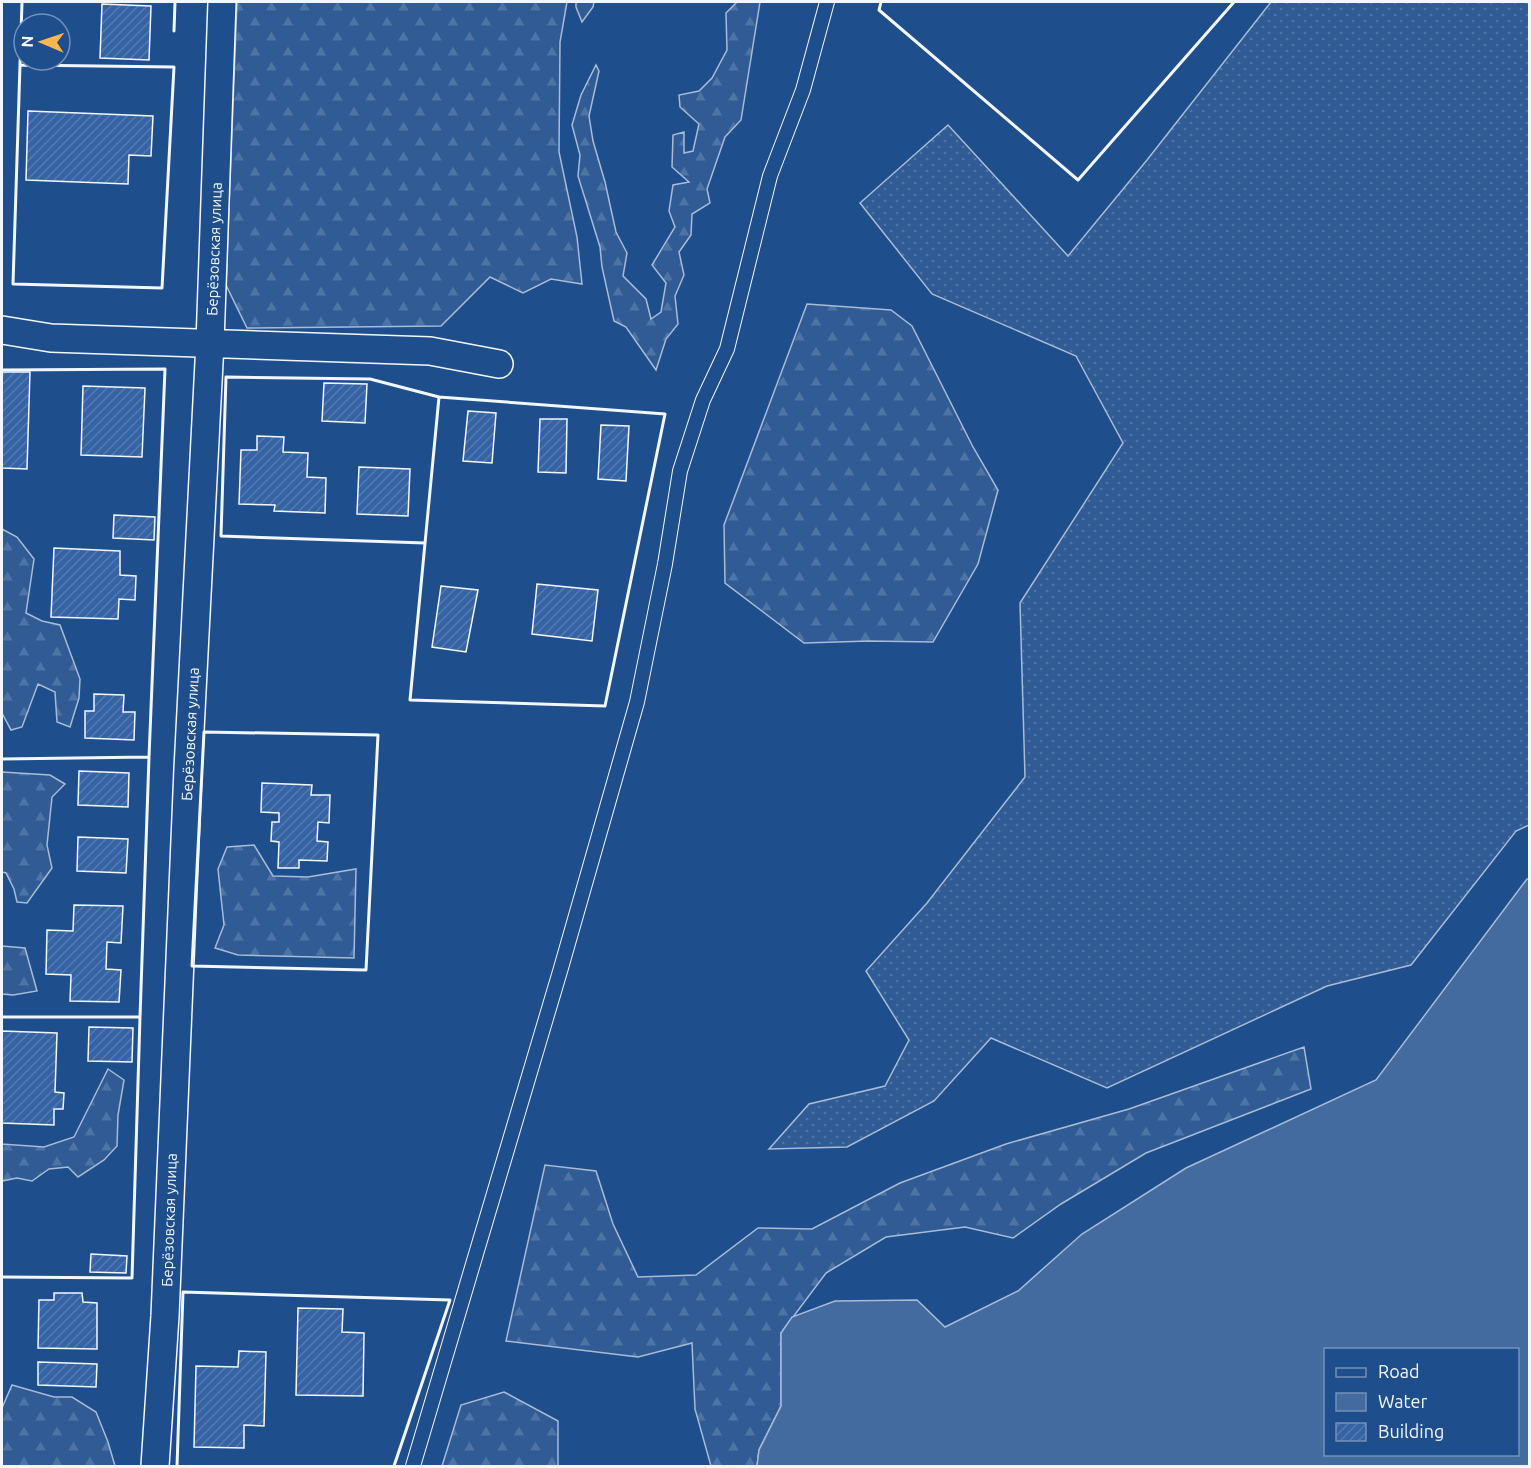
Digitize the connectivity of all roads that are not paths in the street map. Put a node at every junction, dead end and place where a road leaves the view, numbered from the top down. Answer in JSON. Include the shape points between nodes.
{"nodes":[{"id":1,"x":222,"y":2,"type":"edge"},
{"id":2,"x":827,"y":2,"type":"edge"},
{"id":3,"x":2,"y":330,"type":"edge"},
{"id":4,"x":210,"y":343,"type":"junction"},
{"id":5,"x":499,"y":364,"type":"dead end"},
{"id":6,"x":155,"y":1467,"type":"edge"},
{"id":7,"x":413,"y":1467,"type":"edge"}],
"edges":[{"from":1,"to":4,"type":"street","name":"Берёзовская улица"},
{"from":2,"to":7,"type":"lane","via":[[803,90],[770,176],[727,349],[703,400],[680,471],[637,702]]},
{"from":3,"to":4,"type":"street","via":[[51,338]]},
{"from":4,"to":5,"type":"street","via":[[430,351]]},
{"from":4,"to":6,"type":"street","name":"Берёзовская улица"}]}
